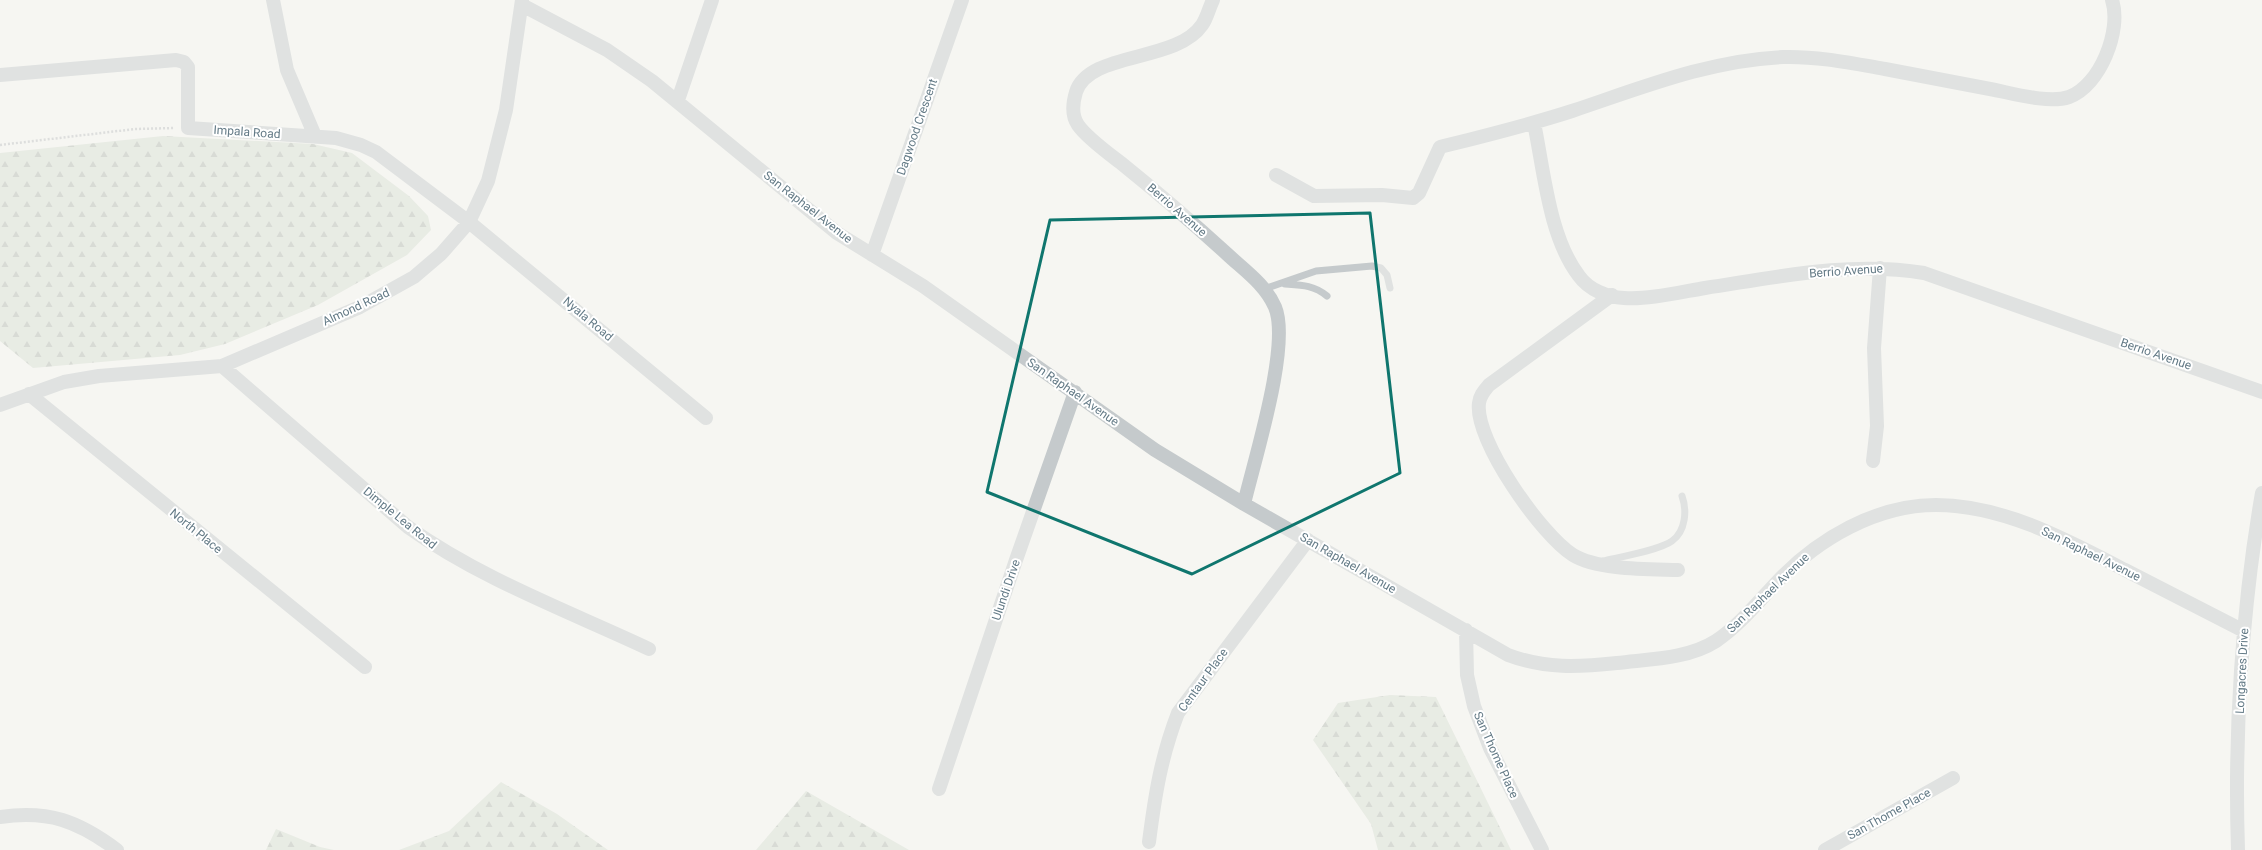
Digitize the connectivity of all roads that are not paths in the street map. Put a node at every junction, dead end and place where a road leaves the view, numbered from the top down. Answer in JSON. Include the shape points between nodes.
{"nodes":[{"id":1,"x":273,"y":0,"type":"edge"},
{"id":2,"x":712,"y":0,"type":"edge"},
{"id":3,"x":962,"y":0,"type":"edge"},
{"id":4,"x":1213,"y":0,"type":"edge"},
{"id":5,"x":2112,"y":0,"type":"edge"},
{"id":6,"x":522,"y":2,"type":"edge"},
{"id":7,"x":0,"y":75,"type":"edge"},
{"id":8,"x":678,"y":100,"type":"junction"},
{"id":9,"x":1534,"y":123,"type":"junction"},
{"id":10,"x":315,"y":136,"type":"junction"},
{"id":11,"x":1276,"y":175,"type":"dead end"},
{"id":12,"x":469,"y":222,"type":"junction"},
{"id":13,"x":872,"y":255,"type":"junction"},
{"id":14,"x":1880,"y":268,"type":"junction"},
{"id":15,"x":1281,"y":283,"type":"junction"},
{"id":16,"x":1390,"y":288,"type":"dead end"},
{"id":17,"x":1264,"y":289,"type":"junction"},
{"id":18,"x":1612,"y":295,"type":"junction"},
{"id":19,"x":1327,"y":296,"type":"dead end"},
{"id":20,"x":222,"y":366,"type":"junction"},
{"id":21,"x":1075,"y":392,"type":"junction"},
{"id":22,"x":2262,"y":392,"type":"edge"},
{"id":23,"x":29,"y":394,"type":"junction"},
{"id":24,"x":0,"y":405,"type":"edge"},
{"id":25,"x":706,"y":418,"type":"dead end"},
{"id":26,"x":1873,"y":461,"type":"dead end"},
{"id":27,"x":2262,"y":493,"type":"edge"},
{"id":28,"x":1682,"y":496,"type":"dead end"},
{"id":29,"x":1244,"y":504,"type":"junction"},
{"id":30,"x":1308,"y":540,"type":"junction"},
{"id":31,"x":1598,"y":563,"type":"junction"},
{"id":32,"x":1678,"y":570,"type":"dead end"},
{"id":33,"x":1466,"y":630,"type":"junction"},
{"id":34,"x":2244,"y":631,"type":"junction"},
{"id":35,"x":649,"y":649,"type":"dead end"},
{"id":36,"x":365,"y":667,"type":"dead end"},
{"id":37,"x":1954,"y":778,"type":"dead end"},
{"id":38,"x":939,"y":789,"type":"dead end"},
{"id":39,"x":0,"y":817,"type":"edge"},
{"id":40,"x":1149,"y":842,"type":"dead end"},
{"id":41,"x":117,"y":850,"type":"edge"},
{"id":42,"x":1542,"y":850,"type":"edge"},
{"id":43,"x":1825,"y":850,"type":"edge"},
{"id":44,"x":2238,"y":850,"type":"edge"}],
"edges":[{"from":1,"to":10,"type":"street","via":[[287,70]]},
{"from":2,"to":8,"type":"street"},
{"from":3,"to":13,"type":"street","name":"Dagwood Crescent"},
{"from":4,"to":17,"type":"street","name":"Berrio Avenue","via":[[1202,25],[1184,41],[1161,51],[1105,66],[1088,76],[1077,90],[1073,109],[1077,124],[1099,145],[1178,209]]},
{"from":5,"to":9,"type":"street","via":[[2112,36],[2104,61],[2089,86],[2070,97],[2054,100],[1834,60],[1784,57],[1747,60],[1697,70]]},
{"from":6,"to":8,"type":"street","name":"San Raphael Avenue","via":[[607,50]]},
{"from":6,"to":12,"type":"street","name":"Almond Road","via":[[506,110],[488,181]]},
{"from":7,"to":10,"type":"street","name":"Impala Road","via":[[168,60],[184,62],[190,77],[188,128]]},
{"from":8,"to":13,"type":"street","name":"San Raphael Avenue","via":[[838,233]]},
{"from":9,"to":11,"type":"street","via":[[1440,147],[1419,194],[1413,198],[1314,196]]},
{"from":9,"to":18,"type":"street","name":"Berrio Avenue","via":[[1551,210],[1565,254],[1579,277],[1598,292]]},
{"from":10,"to":12,"type":"street","name":"Impala Road","via":[[348,141],[376,152]]},
{"from":12,"to":20,"type":"street","name":"Almond Road","via":[[441,254],[414,277],[388,293]]},
{"from":12,"to":25,"type":"street","name":"Nyala Road"},
{"from":13,"to":21,"type":"street","name":"San Raphael Avenue","via":[[923,286]]},
{"from":14,"to":18,"type":"street","name":"Berrio Avenue","via":[[1818,271],[1623,298]]},
{"from":14,"to":22,"type":"street","name":"Berrio Avenue","via":[[1924,273]]},
{"from":14,"to":26,"type":"street","via":[[1874,348],[1877,426]]},
{"from":15,"to":16,"type":"lane","via":[[1316,271],[1372,266],[1381,268],[1387,275]]},
{"from":15,"to":17,"type":"lane"},
{"from":15,"to":19,"type":"lane","via":[[1309,285]]},
{"from":17,"to":29,"type":"street","name":"Berrio Avenue","via":[[1275,308],[1278,334],[1276,370]]},
{"from":18,"to":31,"type":"street","via":[[1489,385],[1481,394],[1478,404],[1488,439],[1503,474],[1555,541],[1574,556]]},
{"from":20,"to":23,"type":"street","name":"Almond Road","via":[[99,376],[64,382]]},
{"from":20,"to":35,"type":"street","name":"Dimple Lea Road","via":[[408,527],[439,549],[469,566]]},
{"from":21,"to":29,"type":"street","name":"San Raphael Avenue","via":[[1155,450]]},
{"from":21,"to":38,"type":"street","name":"Ulundi Drive"},
{"from":23,"to":24,"type":"street","name":"Almond Road"},
{"from":23,"to":36,"type":"street","name":"North Place"},
{"from":27,"to":34,"type":"street","name":"Longacres Drive"},
{"from":28,"to":31,"type":"lane","via":[[1686,516],[1680,531],[1672,541]]},
{"from":29,"to":30,"type":"street","name":"San Raphael Avenue"},
{"from":30,"to":33,"type":"street","name":"San Raphael Avenue"},
{"from":30,"to":40,"type":"street","name":"Centaur Place","via":[[1178,713],[1158,774]]},
{"from":31,"to":32,"type":"street","via":[[1619,567]]},
{"from":33,"to":34,"type":"street","name":"San Raphael Avenue","via":[[1508,655],[1527,662],[1553,666],[1580,667],[1694,651],[1715,641],[1738,624],[1778,580],[1823,542],[1890,511],[1937,505],[1984,511],[2051,533]]},
{"from":33,"to":42,"type":"street","name":"San Thome Place","via":[[1467,675],[1474,706],[1490,748]]},
{"from":34,"to":44,"type":"street","name":"Longacres Drive","via":[[2238,758]]},
{"from":37,"to":43,"type":"street","name":"San Thome Place"},
{"from":39,"to":41,"type":"street","via":[[29,814],[68,821],[95,833]]}]}
